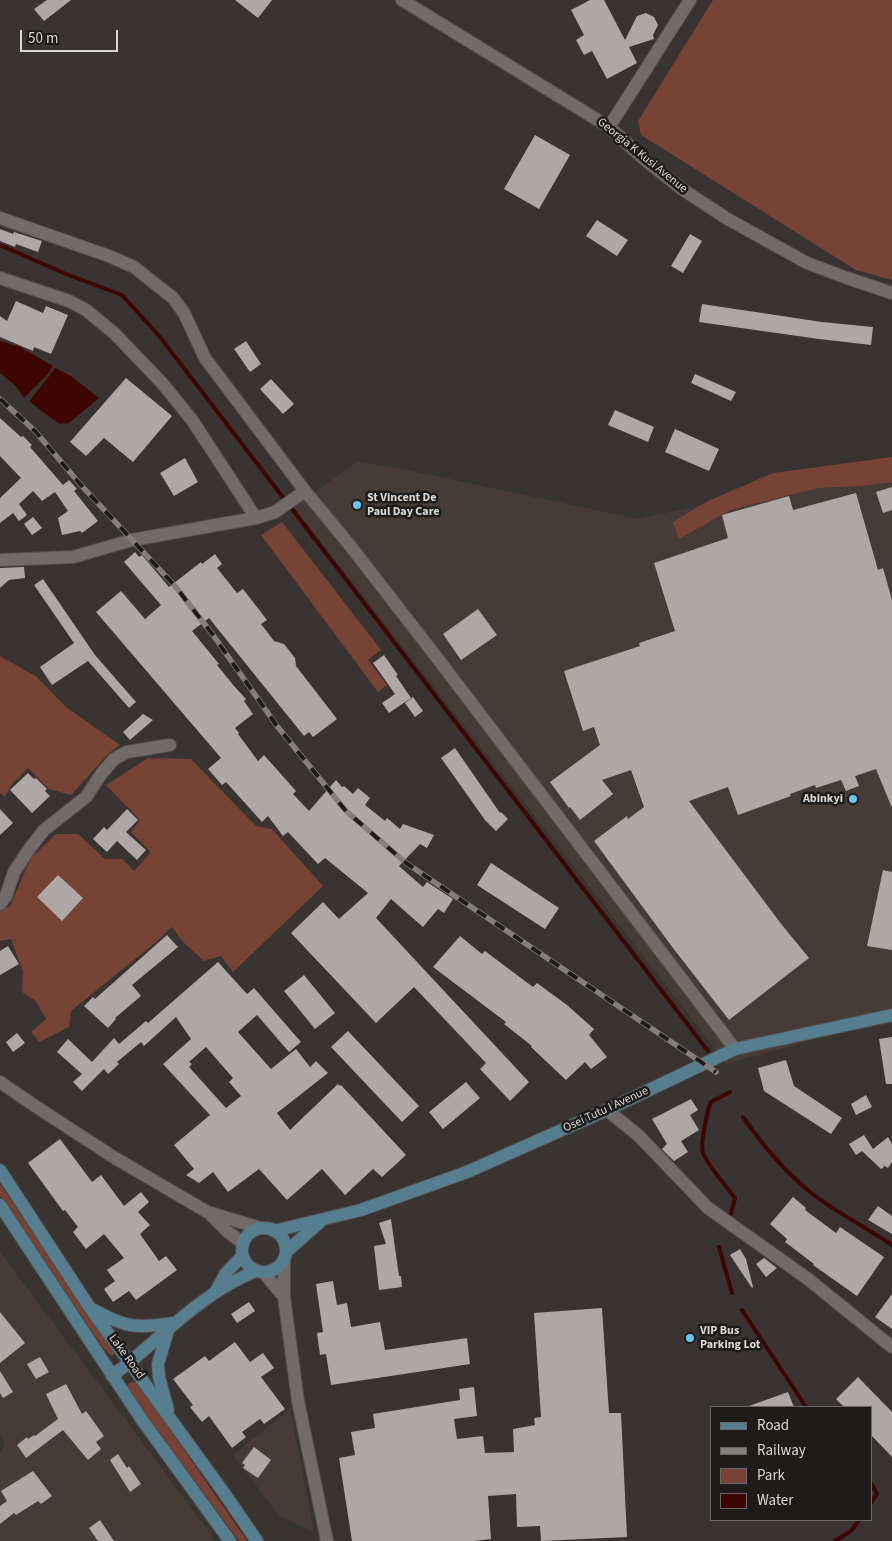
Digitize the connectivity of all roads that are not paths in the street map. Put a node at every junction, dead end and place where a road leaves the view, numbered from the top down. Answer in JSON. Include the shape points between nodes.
{"nodes":[{"id":1,"x":402,"y":0,"type":"edge"},
{"id":2,"x":690,"y":0,"type":"edge"},
{"id":3,"x":608,"y":127,"type":"junction"},
{"id":4,"x":0,"y":218,"type":"edge"},
{"id":5,"x":0,"y":278,"type":"edge"},
{"id":6,"x":892,"y":292,"type":"edge"},
{"id":7,"x":300,"y":494,"type":"junction"},
{"id":8,"x":256,"y":518,"type":"junction"},
{"id":9,"x":0,"y":560,"type":"edge"},
{"id":10,"x":170,"y":745,"type":"dead end"},
{"id":11,"x":0,"y":904,"type":"edge"},
{"id":12,"x":892,"y":1015,"type":"edge"},
{"id":13,"x":735,"y":1049,"type":"junction"},
{"id":14,"x":0,"y":1082,"type":"edge"},
{"id":15,"x":607,"y":1110,"type":"junction"},
{"id":16,"x":0,"y":1170,"type":"edge"},
{"id":17,"x":0,"y":1206,"type":"edge"},
{"id":18,"x":209,"y":1213,"type":"junction"},
{"id":19,"x":323,"y":1220,"type":"junction"},
{"id":20,"x":260,"y":1228,"type":"junction"},
{"id":21,"x":274,"y":1231,"type":"junction"},
{"id":22,"x":243,"y":1249,"type":"junction"},
{"id":23,"x":285,"y":1256,"type":"junction"},
{"id":24,"x":260,"y":1272,"type":"junction"},
{"id":25,"x":214,"y":1293,"type":"junction"},
{"id":26,"x":284,"y":1297,"type":"junction"},
{"id":27,"x":90,"y":1308,"type":"junction"},
{"id":28,"x":172,"y":1326,"type":"junction"},
{"id":29,"x":892,"y":1347,"type":"edge"},
{"id":30,"x":130,"y":1363,"type":"junction"},
{"id":31,"x":112,"y":1376,"type":"junction"},
{"id":32,"x":171,"y":1420,"type":"junction"},
{"id":33,"x":230,"y":1541,"type":"edge"},
{"id":34,"x":257,"y":1541,"type":"edge"},
{"id":35,"x":326,"y":1541,"type":"edge"}],
"edges":[{"from":1,"to":3,"type":"street","name":"Georgia K Kusi Avenue"},
{"from":2,"to":3,"type":"street"},
{"from":3,"to":6,"type":"street","name":"Georgia K Kusi Avenue","via":[[682,189],[726,218],[808,263]]},
{"from":4,"to":7,"type":"street","via":[[134,267],[174,298],[205,358]]},
{"from":5,"to":8,"type":"street","via":[[69,301],[86,310],[114,333],[192,420]]},
{"from":7,"to":8,"type":"street","via":[[275,512]]},
{"from":7,"to":13,"type":"street","via":[[348,543]]},
{"from":8,"to":9,"type":"street","via":[[132,540],[73,558]]},
{"from":10,"to":11,"type":"street","via":[[127,752],[114,759],[86,797],[44,830],[14,872]]},
{"from":12,"to":13,"type":"street","name":"Osei Tutu I Avenue"},
{"from":13,"to":15,"type":"street","name":"Osei Tutu I Avenue"},
{"from":14,"to":18,"type":"street","via":[[115,1158]]},
{"from":15,"to":19,"type":"street","name":"Osei Tutu I Avenue","via":[[466,1172],[392,1200]]},
{"from":15,"to":29,"type":"street","via":[[639,1136],[708,1208],[808,1279]]},
{"from":16,"to":27,"type":"street","name":"Lake Road"},
{"from":17,"to":31,"type":"street","name":"Lake Road"},
{"from":18,"to":20,"type":"street"},
{"from":18,"to":22,"type":"street"},
{"from":19,"to":21,"type":"street","name":"Osei Tutu I Avenue"},
{"from":19,"to":23,"type":"street","name":"Osei Tutu I Avenue","via":[[298,1240]]},
{"from":20,"to":21,"type":"street"},
{"from":20,"to":22,"type":"street","via":[[247,1236]]},
{"from":21,"to":23,"type":"street","via":[[285,1244]]},
{"from":22,"to":24,"type":"street","via":[[247,1265]]},
{"from":22,"to":25,"type":"street"},
{"from":23,"to":24,"type":"street","via":[[279,1267]]},
{"from":23,"to":26,"type":"street"},
{"from":24,"to":25,"type":"street","via":[[244,1276]]},
{"from":24,"to":26,"type":"street"},
{"from":25,"to":28,"type":"street"},
{"from":26,"to":35,"type":"street","via":[[298,1401]]},
{"from":27,"to":28,"type":"street","via":[[126,1325]]},
{"from":27,"to":30,"type":"street","name":"Lake Road"},
{"from":28,"to":30,"type":"street"},
{"from":28,"to":32,"type":"street","via":[[158,1364]]},
{"from":30,"to":31,"type":"street"},
{"from":30,"to":32,"type":"street","name":"Lake Road"},
{"from":31,"to":33,"type":"street","name":"Lake Road"},
{"from":32,"to":34,"type":"street","name":"Lake Road"}]}
